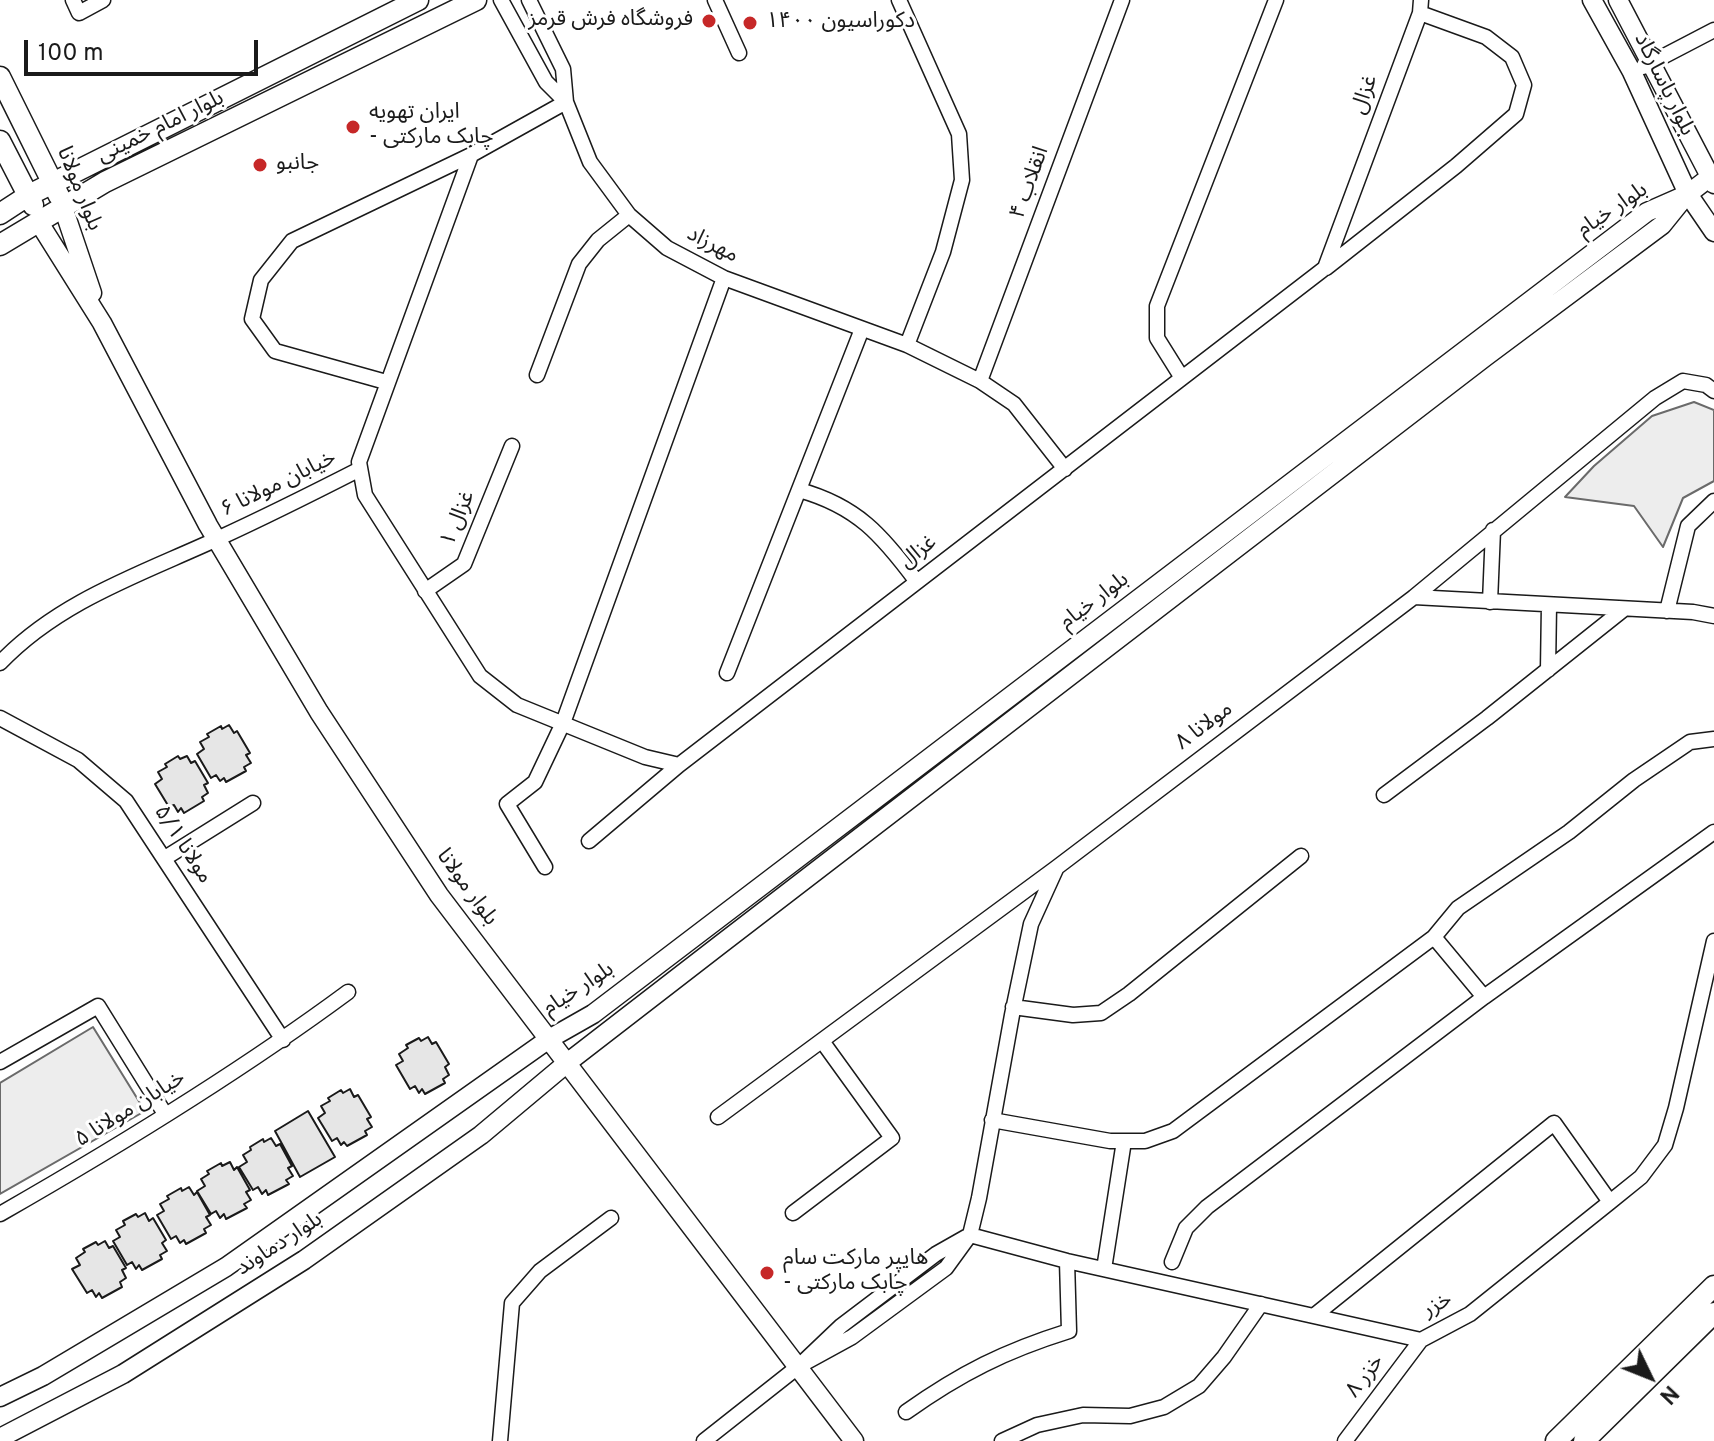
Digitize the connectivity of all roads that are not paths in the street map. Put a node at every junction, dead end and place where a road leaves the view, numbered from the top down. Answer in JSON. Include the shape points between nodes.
{"nodes":[{"id":1,"x":73,"y":0,"type":"edge"},
{"id":2,"x":103,"y":0,"type":"edge"},
{"id":3,"x":418,"y":0,"type":"edge"},
{"id":4,"x":476,"y":0,"type":"edge"},
{"id":5,"x":501,"y":0,"type":"edge"},
{"id":6,"x":529,"y":0,"type":"edge"},
{"id":7,"x":715,"y":0,"type":"edge"},
{"id":8,"x":899,"y":0,"type":"edge"},
{"id":9,"x":1122,"y":0,"type":"edge"},
{"id":10,"x":1276,"y":0,"type":"edge"},
{"id":11,"x":1592,"y":0,"type":"edge"},
{"id":12,"x":1618,"y":0,"type":"edge"},
{"id":13,"x":1421,"y":6,"type":"edge"},
{"id":14,"x":1714,"y":30,"type":"edge"},
{"id":15,"x":739,"y":53,"type":"dead end"},
{"id":16,"x":1650,"y":64,"type":"junction"},
{"id":17,"x":1632,"y":72,"type":"junction"},
{"id":18,"x":0,"y":77,"type":"edge"},
{"id":19,"x":566,"y":102,"type":"junction"},
{"id":20,"x":0,"y":141,"type":"edge"},
{"id":21,"x":471,"y":155,"type":"junction"},
{"id":22,"x":1713,"y":179,"type":"edge"},
{"id":23,"x":55,"y":183,"type":"junction"},
{"id":24,"x":1688,"y":194,"type":"junction"},
{"id":25,"x":29,"y":195,"type":"junction"},
{"id":26,"x":63,"y":207,"type":"junction"},
{"id":27,"x":0,"y":214,"type":"edge"},
{"id":28,"x":629,"y":215,"type":"junction"},
{"id":29,"x":38,"y":221,"type":"junction"},
{"id":30,"x":1714,"y":232,"type":"edge"},
{"id":31,"x":0,"y":245,"type":"edge"},
{"id":32,"x":1325,"y":268,"type":"junction"},
{"id":33,"x":724,"y":278,"type":"junction"},
{"id":34,"x":102,"y":323,"type":"junction"},
{"id":35,"x":862,"y":329,"type":"junction"},
{"id":36,"x":907,"y":345,"type":"junction"},
{"id":37,"x":537,"y":375,"type":"dead end"},
{"id":38,"x":1182,"y":378,"type":"junction"},
{"id":39,"x":980,"y":381,"type":"junction"},
{"id":40,"x":386,"y":382,"type":"junction"},
{"id":41,"x":1714,"y":391,"type":"edge"},
{"id":42,"x":512,"y":446,"type":"dead end"},
{"id":43,"x":360,"y":469,"type":"junction"},
{"id":44,"x":1065,"y":469,"type":"junction"},
{"id":45,"x":799,"y":490,"type":"junction"},
{"id":46,"x":1714,"y":501,"type":"edge"},
{"id":47,"x":1493,"y":530,"type":"junction"},
{"id":48,"x":217,"y":539,"type":"junction"},
{"id":49,"x":917,"y":582,"type":"junction"},
{"id":50,"x":425,"y":591,"type":"junction"},
{"id":51,"x":1414,"y":597,"type":"junction"},
{"id":52,"x":1490,"y":602,"type":"junction"},
{"id":53,"x":1549,"y":605,"type":"junction"},
{"id":54,"x":1624,"y":609,"type":"junction"},
{"id":55,"x":1667,"y":611,"type":"junction"},
{"id":56,"x":1714,"y":616,"type":"edge"},
{"id":57,"x":0,"y":663,"type":"edge"},
{"id":58,"x":1548,"y":670,"type":"junction"},
{"id":59,"x":727,"y":673,"type":"dead end"},
{"id":60,"x":0,"y":718,"type":"edge"},
{"id":61,"x":563,"y":723,"type":"junction"},
{"id":62,"x":1714,"y":739,"type":"edge"},
{"id":63,"x":679,"y":765,"type":"junction"},
{"id":64,"x":1384,"y":795,"type":"dead end"},
{"id":65,"x":253,"y":803,"type":"dead end"},
{"id":66,"x":1714,"y":832,"type":"edge"},
{"id":67,"x":589,"y":841,"type":"dead end"},
{"id":68,"x":1301,"y":856,"type":"dead end"},
{"id":69,"x":165,"y":858,"type":"junction"},
{"id":70,"x":545,"y":867,"type":"dead end"},
{"id":71,"x":1056,"y":868,"type":"junction"},
{"id":72,"x":1434,"y":937,"type":"junction"},
{"id":73,"x":1714,"y":941,"type":"edge"},
{"id":74,"x":1710,"y":974,"type":"edge"},
{"id":75,"x":348,"y":992,"type":"dead end"},
{"id":76,"x":1484,"y":997,"type":"junction"},
{"id":77,"x":1013,"y":1007,"type":"junction"},
{"id":78,"x":549,"y":1039,"type":"junction"},
{"id":79,"x":283,"y":1040,"type":"junction"},
{"id":80,"x":822,"y":1041,"type":"junction"},
{"id":81,"x":0,"y":1062,"type":"edge"},
{"id":82,"x":567,"y":1063,"type":"junction"},
{"id":83,"x":165,"y":1114,"type":"junction"},
{"id":84,"x":718,"y":1117,"type":"dead end"},
{"id":85,"x":992,"y":1120,"type":"junction"},
{"id":86,"x":1124,"y":1141,"type":"junction"},
{"id":87,"x":1610,"y":1202,"type":"junction"},
{"id":88,"x":793,"y":1213,"type":"dead end"},
{"id":89,"x":0,"y":1214,"type":"edge"},
{"id":90,"x":611,"y":1218,"type":"dead end"},
{"id":91,"x":970,"y":1235,"type":"junction"},
{"id":92,"x":1067,"y":1261,"type":"junction"},
{"id":93,"x":1172,"y":1262,"type":"dead end"},
{"id":94,"x":1104,"y":1269,"type":"junction"},
{"id":95,"x":1714,"y":1286,"type":"edge"},
{"id":96,"x":1261,"y":1304,"type":"junction"},
{"id":97,"x":1714,"y":1313,"type":"edge"},
{"id":98,"x":1315,"y":1315,"type":"junction"},
{"id":99,"x":1678,"y":1319,"type":"junction"},
{"id":100,"x":1692,"y":1335,"type":"junction"},
{"id":101,"x":1421,"y":1340,"type":"junction"},
{"id":102,"x":799,"y":1366,"type":"junction"},
{"id":103,"x":0,"y":1397,"type":"edge"},
{"id":104,"x":906,"y":1412,"type":"dead end"},
{"id":105,"x":0,"y":1438,"type":"edge"},
{"id":106,"x":1589,"y":1439,"type":"edge"},
{"id":107,"x":500,"y":1441,"type":"edge"},
{"id":108,"x":704,"y":1441,"type":"edge"},
{"id":109,"x":854,"y":1441,"type":"edge"},
{"id":110,"x":1002,"y":1441,"type":"edge"},
{"id":111,"x":1345,"y":1441,"type":"edge"},
{"id":112,"x":1556,"y":1441,"type":"edge"}],
"edges":[{"from":1,"to":2,"type":"street","via":[[79,13]]},
{"from":3,"to":23,"type":"main road","name":"بلوار امام خمینی"},
{"from":4,"to":26,"type":"main road","name":"بلوار امام خمینی"},
{"from":5,"to":19,"type":"street","via":[[546,82]]},
{"from":6,"to":19,"type":"street","via":[[563,69]]},
{"from":7,"to":15,"type":"street"},
{"from":8,"to":36,"type":"street","via":[[959,134],[962,180],[943,252]]},
{"from":9,"to":39,"type":"street","name":"انقلاب ۴"},
{"from":10,"to":38,"type":"street","via":[[1157,306],[1157,338]]},
{"from":11,"to":17,"type":"street","name":"بلوار پاسارگاد"},
{"from":12,"to":16,"type":"street","name":"بلوار پاسارگاد"},
{"from":13,"to":32,"type":"street","name":"غزال"},
{"from":13,"to":32,"type":"street","via":[[1486,37],[1512,57],[1524,85],[1516,114]]},
{"from":14,"to":16,"type":"street"},
{"from":16,"to":17,"type":"street"},
{"from":16,"to":22,"type":"street","name":"بلوار پاسارگاد"},
{"from":17,"to":24,"type":"street","name":"بلوار پاسارگاد"},
{"from":18,"to":23,"type":"main road","name":"بلوار مولانا"},
{"from":19,"to":21,"type":"street"},
{"from":19,"to":28,"type":"street","name":"مهرزاد","via":[[590,162]]},
{"from":20,"to":25,"type":"main road","name":"بلوار مولانا"},
{"from":21,"to":40,"type":"street"},
{"from":21,"to":40,"type":"street","via":[[292,241],[261,280],[252,319],[275,351]]},
{"from":22,"to":24,"type":"street"},
{"from":23,"to":25,"type":"main road","name":"بلوار امام خمینی"},
{"from":23,"to":26,"type":"main road","name":"بلوار مولانا"},
{"from":24,"to":30,"type":"street","name":"بلوار پاسارگاد"},
{"from":24,"to":78,"type":"street","name":"بلوار خیام","via":[[1647,212],[606,1004]]},
{"from":24,"to":82,"type":"street","name":"بلوار خیام","via":[[1662,225]]},
{"from":25,"to":27,"type":"main road","name":"بلوار امام خمینی"},
{"from":25,"to":29,"type":"main road","name":"بلوار مولانا"},
{"from":26,"to":29,"type":"main road","name":"بلوار امام خمینی"},
{"from":26,"to":34,"type":"street","name":"بلوار مولانا"},
{"from":28,"to":33,"type":"street","name":"مهرزاد","via":[[667,248]]},
{"from":28,"to":37,"type":"street","via":[[579,264]]},
{"from":29,"to":31,"type":"main road","name":"بلوار امام خمینی"},
{"from":29,"to":34,"type":"street","name":"بلوار مولانا"},
{"from":32,"to":38,"type":"street","name":"غزال"},
{"from":33,"to":35,"type":"street","name":"مهرزاد"},
{"from":33,"to":61,"type":"street"},
{"from":34,"to":48,"type":"street","name":"بلوار مولانا"},
{"from":35,"to":36,"type":"street","name":"مهرزاد"},
{"from":35,"to":45,"type":"street"},
{"from":36,"to":39,"type":"street","name":"مهرزاد"},
{"from":38,"to":44,"type":"street","name":"غزال"},
{"from":39,"to":44,"type":"street","name":"مهرزاد","via":[[1014,404]]},
{"from":40,"to":43,"type":"street"},
{"from":41,"to":47,"type":"street","name":"مولانا ۸","via":[[1683,381],[1655,398]]},
{"from":42,"to":50,"type":"street","name":"غزال ۱","via":[[464,564]]},
{"from":43,"to":48,"type":"street","name":"خیابان مولانا ۶"},
{"from":43,"to":50,"type":"street","via":[[365,495]]},
{"from":44,"to":49,"type":"street","name":"غزال"},
{"from":45,"to":49,"type":"street","via":[[827,497],[861,516]]},
{"from":45,"to":59,"type":"street"},
{"from":46,"to":55,"type":"street","via":[[1688,526]]},
{"from":47,"to":51,"type":"street","name":"مولانا ۸"},
{"from":47,"to":52,"type":"street"},
{"from":48,"to":57,"type":"street","via":[[67,609]]},
{"from":48,"to":78,"type":"street","name":"بلوار مولانا","via":[[319,712],[439,895]]},
{"from":49,"to":63,"type":"street","name":"غزال"},
{"from":50,"to":61,"type":"street","via":[[480,676],[517,705]]},
{"from":51,"to":52,"type":"street"},
{"from":51,"to":71,"type":"street","name":"مولانا ۸"},
{"from":52,"to":53,"type":"street"},
{"from":53,"to":54,"type":"street"},
{"from":53,"to":58,"type":"street"},
{"from":54,"to":55,"type":"street"},
{"from":54,"to":58,"type":"street"},
{"from":55,"to":56,"type":"street"},
{"from":58,"to":64,"type":"street"},
{"from":60,"to":69,"type":"street","name":"مولانا ۵/۱","via":[[78,760],[126,801]]},
{"from":61,"to":63,"type":"street","via":[[645,757]]},
{"from":61,"to":70,"type":"street","via":[[535,782],[507,804]]},
{"from":62,"to":72,"type":"street","via":[[1690,742],[1634,780],[1458,908]]},
{"from":63,"to":67,"type":"street","name":"غزال"},
{"from":65,"to":69,"type":"street"},
{"from":66,"to":76,"type":"street"},
{"from":68,"to":77,"type":"street","via":[[1101,1013]]},
{"from":69,"to":79,"type":"street","name":"مولانا ۵/۱"},
{"from":71,"to":77,"type":"street","via":[[1031,924]]},
{"from":71,"to":80,"type":"street","name":"مولانا ۸"},
{"from":72,"to":76,"type":"street"},
{"from":72,"to":86,"type":"street","via":[[1173,1131],[1145,1141]]},
{"from":73,"to":74,"type":"street","name":"خزر"},
{"from":74,"to":87,"type":"street","name":"خزر","via":[[1665,1145],[1641,1177]]},
{"from":75,"to":79,"type":"street","name":"خیابان مولانا ۵"},
{"from":76,"to":93,"type":"street","via":[[1207,1207],[1186,1228]]},
{"from":77,"to":85,"type":"street"},
{"from":78,"to":82,"type":"street","name":"بلوار مولانا"},
{"from":78,"to":103,"type":"street","name":"بلوار دماوند","via":[[226,1267]]},
{"from":79,"to":83,"type":"street","name":"خیابان مولانا ۵"},
{"from":80,"to":84,"type":"street","name":"مولانا ۸"},
{"from":80,"to":88,"type":"street","via":[[892,1138]]},
{"from":81,"to":83,"type":"street","via":[[98,1006]]},
{"from":82,"to":102,"type":"street","name":"بلوار مولانا"},
{"from":82,"to":105,"type":"street","name":"بلوار دماوند","via":[[481,1135],[304,1260],[123,1374]]},
{"from":83,"to":89,"type":"street","name":"خیابان مولانا ۵"},
{"from":85,"to":86,"type":"street"},
{"from":85,"to":91,"type":"street"},
{"from":86,"to":94,"type":"street"},
{"from":87,"to":98,"type":"street","via":[[1554,1123]]},
{"from":87,"to":101,"type":"street","name":"خزر","via":[[1470,1314]]},
{"from":90,"to":107,"type":"street","via":[[540,1271],[512,1303]]},
{"from":91,"to":92,"type":"street","name":"خزر"},
{"from":91,"to":102,"type":"street","via":[[936,1254],[841,1326]]},
{"from":92,"to":94,"type":"street","name":"خزر"},
{"from":92,"to":104,"type":"street","via":[[1069,1331],[984,1363]]},
{"from":94,"to":96,"type":"street","name":"خزر"},
{"from":95,"to":99,"type":"main road"},
{"from":96,"to":98,"type":"street","name":"خزر"},
{"from":96,"to":110,"type":"street","via":[[1199,1386],[1164,1407],[1130,1416],[1083,1415],[1037,1425]]},
{"from":97,"to":100,"type":"main road"},
{"from":98,"to":101,"type":"street","name":"خزر"},
{"from":99,"to":100,"type":"main road"},
{"from":99,"to":112,"type":"main road"},
{"from":100,"to":106,"type":"main road"},
{"from":101,"to":111,"type":"street","name":"خزر ۸"},
{"from":102,"to":108,"type":"street"},
{"from":102,"to":109,"type":"street","name":"بلوار مولانا"}]}
